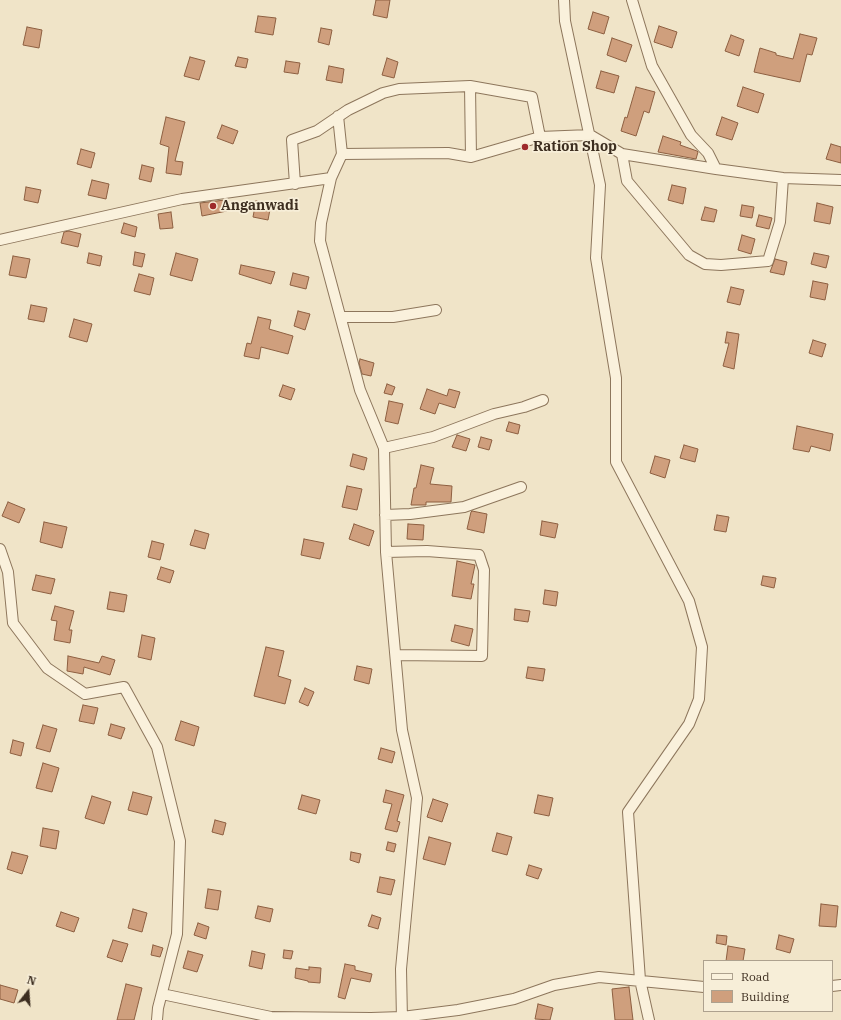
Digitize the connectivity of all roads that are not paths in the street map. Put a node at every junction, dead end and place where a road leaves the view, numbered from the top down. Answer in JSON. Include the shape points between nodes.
{"nodes":[{"id":1,"x":564,"y":0,"type":"edge"},
{"id":2,"x":632,"y":0,"type":"edge"},
{"id":3,"x":470,"y":86,"type":"junction"},
{"id":4,"x":338,"y":116,"type":"junction"},
{"id":5,"x":590,"y":135,"type":"junction"},
{"id":6,"x":540,"y":137,"type":"junction"},
{"id":7,"x":342,"y":154,"type":"junction"},
{"id":8,"x":622,"y":154,"type":"junction"},
{"id":9,"x":471,"y":157,"type":"junction"},
{"id":10,"x":716,"y":169,"type":"junction"},
{"id":11,"x":331,"y":178,"type":"junction"},
{"id":12,"x":783,"y":178,"type":"junction"},
{"id":13,"x":841,"y":180,"type":"edge"},
{"id":14,"x":294,"y":184,"type":"junction"},
{"id":15,"x":0,"y":240,"type":"edge"},
{"id":16,"x":436,"y":310,"type":"dead end"},
{"id":17,"x":341,"y":317,"type":"junction"},
{"id":18,"x":543,"y":400,"type":"dead end"},
{"id":19,"x":384,"y":448,"type":"junction"},
{"id":20,"x":521,"y":487,"type":"dead end"},
{"id":21,"x":384,"y":514,"type":"junction"},
{"id":22,"x":0,"y":549,"type":"edge"},
{"id":23,"x":386,"y":552,"type":"junction"},
{"id":24,"x":396,"y":655,"type":"junction"},
{"id":25,"x":640,"y":980,"type":"junction"},
{"id":26,"x":703,"y":987,"type":"edge"},
{"id":27,"x":162,"y":994,"type":"junction"},
{"id":28,"x":402,"y":1018,"type":"edge"},
{"id":29,"x":158,"y":1020,"type":"edge"},
{"id":30,"x":648,"y":1020,"type":"edge"}],
"edges":[{"from":1,"to":5,"type":"street","via":[[565,21]]},
{"from":2,"to":10,"type":"street","via":[[652,66],[691,135],[708,153]]},
{"from":3,"to":4,"type":"street","via":[[399,89],[383,93]]},
{"from":3,"to":6,"type":"street","via":[[532,97]]},
{"from":3,"to":9,"type":"street"},
{"from":4,"to":7,"type":"street"},
{"from":4,"to":14,"type":"street","via":[[318,131],[292,140]]},
{"from":5,"to":6,"type":"street"},
{"from":5,"to":8,"type":"street"},
{"from":5,"to":25,"type":"street","via":[[600,186],[596,258],[616,378],[616,462],[689,601],[702,646],[699,699],[689,724],[628,812]]},
{"from":6,"to":9,"type":"street"},
{"from":7,"to":9,"type":"street","via":[[448,153]]},
{"from":7,"to":11,"type":"street"},
{"from":8,"to":10,"type":"street"},
{"from":8,"to":12,"type":"street","via":[[627,181],[689,255],[705,264],[721,266],[768,261],[780,222]]},
{"from":10,"to":12,"type":"street"},
{"from":11,"to":14,"type":"street"},
{"from":11,"to":17,"type":"street","via":[[321,223],[320,241]]},
{"from":12,"to":13,"type":"street"},
{"from":14,"to":15,"type":"street","via":[[182,199]]},
{"from":16,"to":17,"type":"street","via":[[394,317]]},
{"from":17,"to":19,"type":"street","via":[[360,390]]},
{"from":18,"to":19,"type":"street","via":[[524,408],[494,414],[433,437]]},
{"from":19,"to":21,"type":"street"},
{"from":20,"to":21,"type":"street","via":[[464,507],[410,514]]},
{"from":21,"to":23,"type":"street"},
{"from":22,"to":27,"type":"street","via":[[8,572],[13,623],[47,668],[85,694],[124,687],[157,747],[180,841],[177,934]]},
{"from":23,"to":24,"type":"street"},
{"from":23,"to":24,"type":"street","via":[[426,551],[479,555],[484,570],[482,656]]},
{"from":24,"to":28,"type":"street","via":[[402,730],[417,798],[401,969]]},
{"from":25,"to":26,"type":"street"},
{"from":25,"to":28,"type":"street","via":[[599,977],[576,980],[514,999]]},
{"from":25,"to":30,"type":"street"},
{"from":27,"to":28,"type":"street","via":[[271,1017]]},
{"from":27,"to":29,"type":"street"}]}
